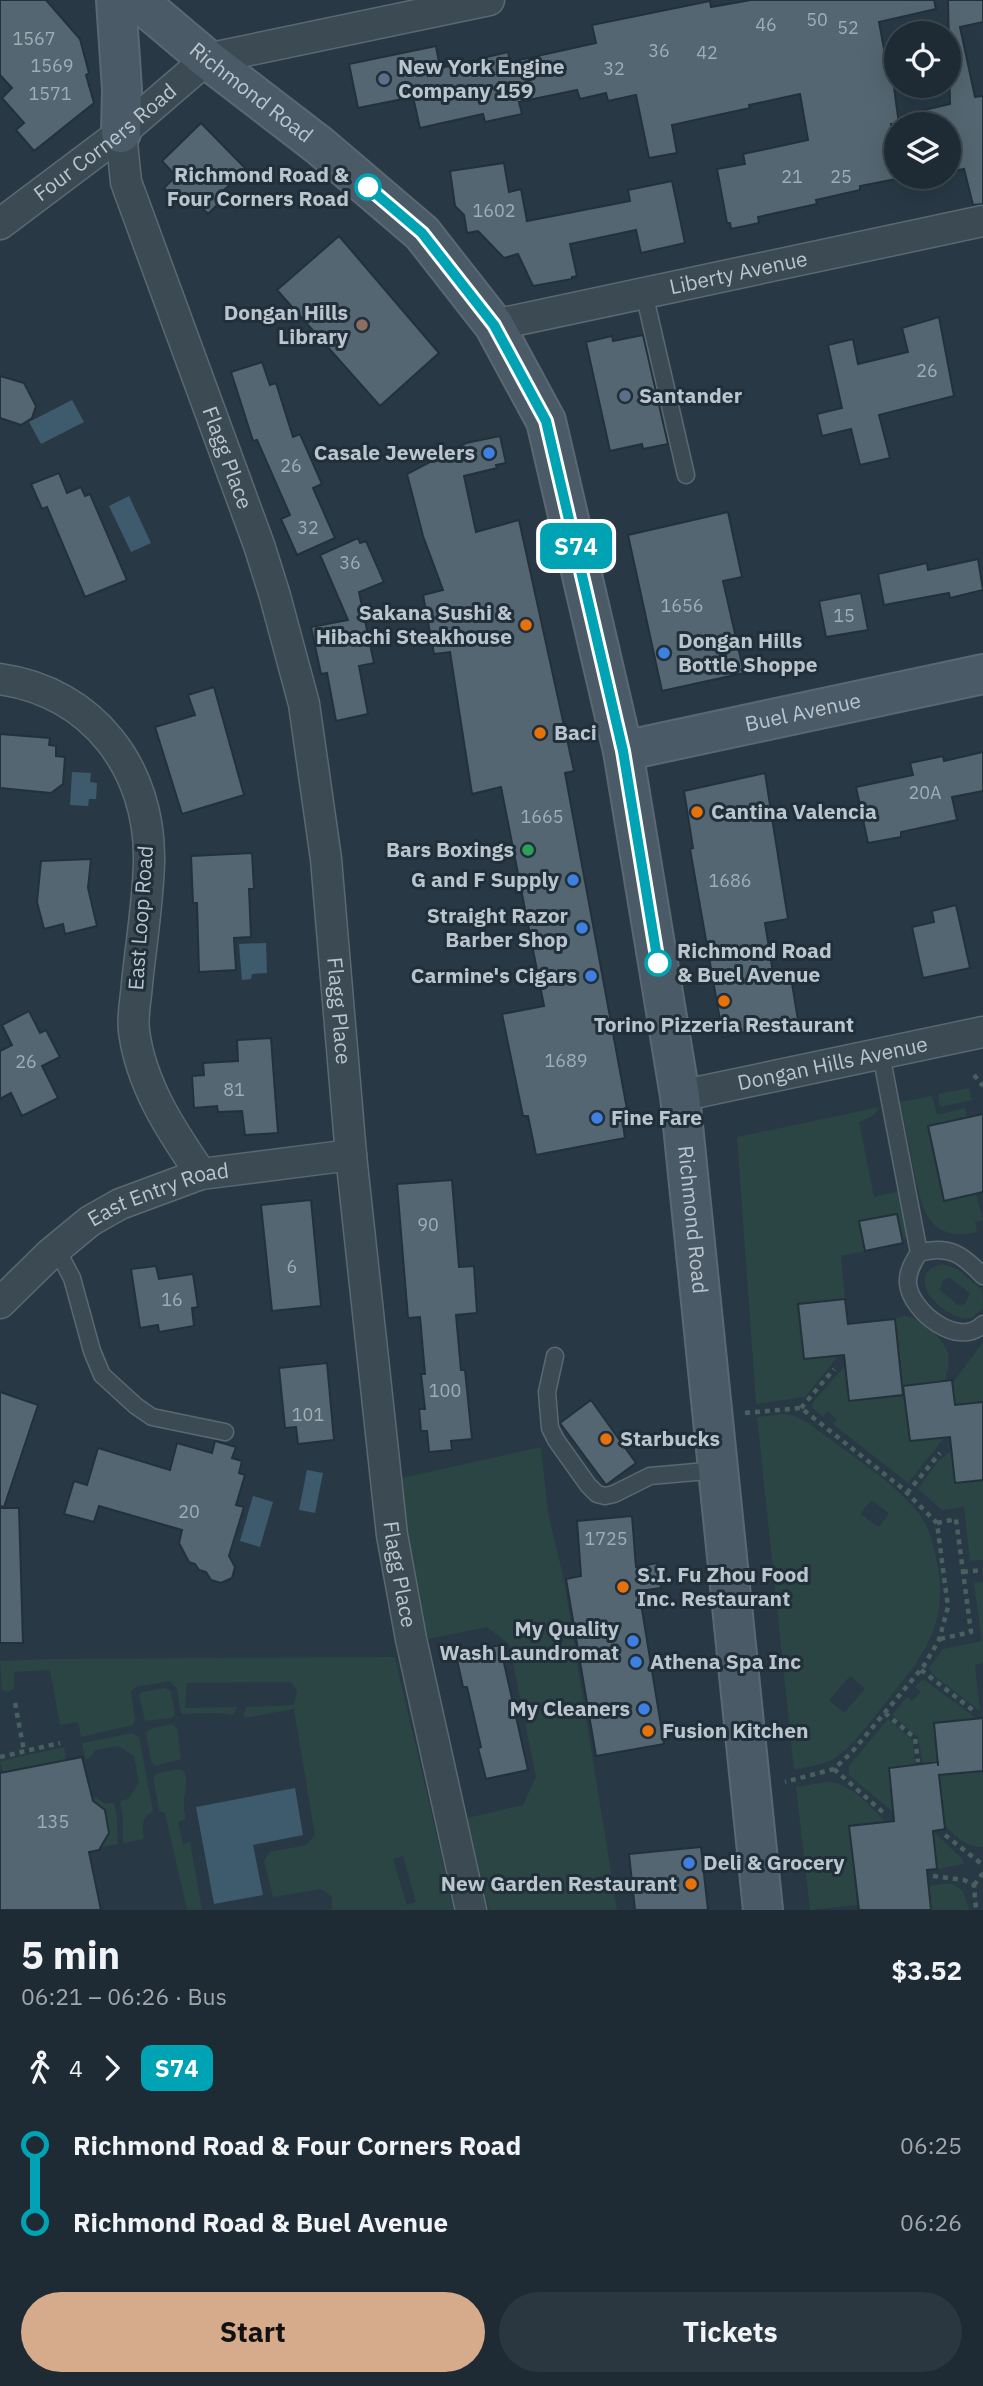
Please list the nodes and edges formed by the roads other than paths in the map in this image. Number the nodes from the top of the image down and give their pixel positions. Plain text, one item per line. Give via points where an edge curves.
1 (116, 0) edge
2 (137, 0) edge
3 (489, 0) edge
4 (206, 59) junction
5 (121, 133) junction
6 (983, 221) edge
7 (0, 224) edge
8 (644, 293) junction
9 (494, 325) junction
10 (686, 475) dead end
11 (983, 674) edge
12 (0, 679) edge
13 (623, 751) junction
14 (983, 1032) edge
15 (881, 1054) junction
16 (680, 1096) junction
17 (351, 1155) junction
18 (201, 1174) junction
19 (56, 1248) junction
20 (919, 1252) junction
21 (983, 1276) edge
22 (0, 1303) edge
23 (983, 1324) edge
24 (555, 1356) dead end
25 (225, 1432) dead end
26 (718, 1470) junction
27 (471, 1910) edge
28 (763, 1910) edge

1 - 5 main road
2 - 4 main road, Richmond Road
3 - 4 street
4 - 5 street, Four Corners Road
4 - 9 main road, Richmond Road via 320,146 422,233
5 - 7 street, Four Corners Road
5 - 17 street, Flagg Place via 125,183 259,545 304,704 326,859
6 - 8 street, Liberty Avenue
8 - 9 street, Liberty Avenue
8 - 10 lane
9 - 13 main road, Richmond Road via 546,421
11 - 13 main road, Buel Avenue
12 - 18 street, East Loop Road via 46,691 92,720 114,745 137,788 149,861 133,1028 141,1068 155,1101
13 - 16 main road, Richmond Road
14 - 15 street, Dongan Hills Avenue
15 - 16 street, Dongan Hills Avenue
15 - 20 lane
16 - 26 main road, Richmond Road
17 - 18 street, East Entry Road
17 - 27 street, Flagg Place via 392,1535
18 - 19 street, East Entry Road via 120,1204
19 - 22 street, East Entry Road
19 - 25 lane via 72,1278 102,1375 152,1417
20 - 21 lane via 948,1250
20 - 23 lane via 909,1269 908,1284 919,1306 954,1331 967,1332
24 - 26 lane via 547,1392 550,1427 597,1494 614,1494 650,1476
26 - 28 main road, Richmond Road

